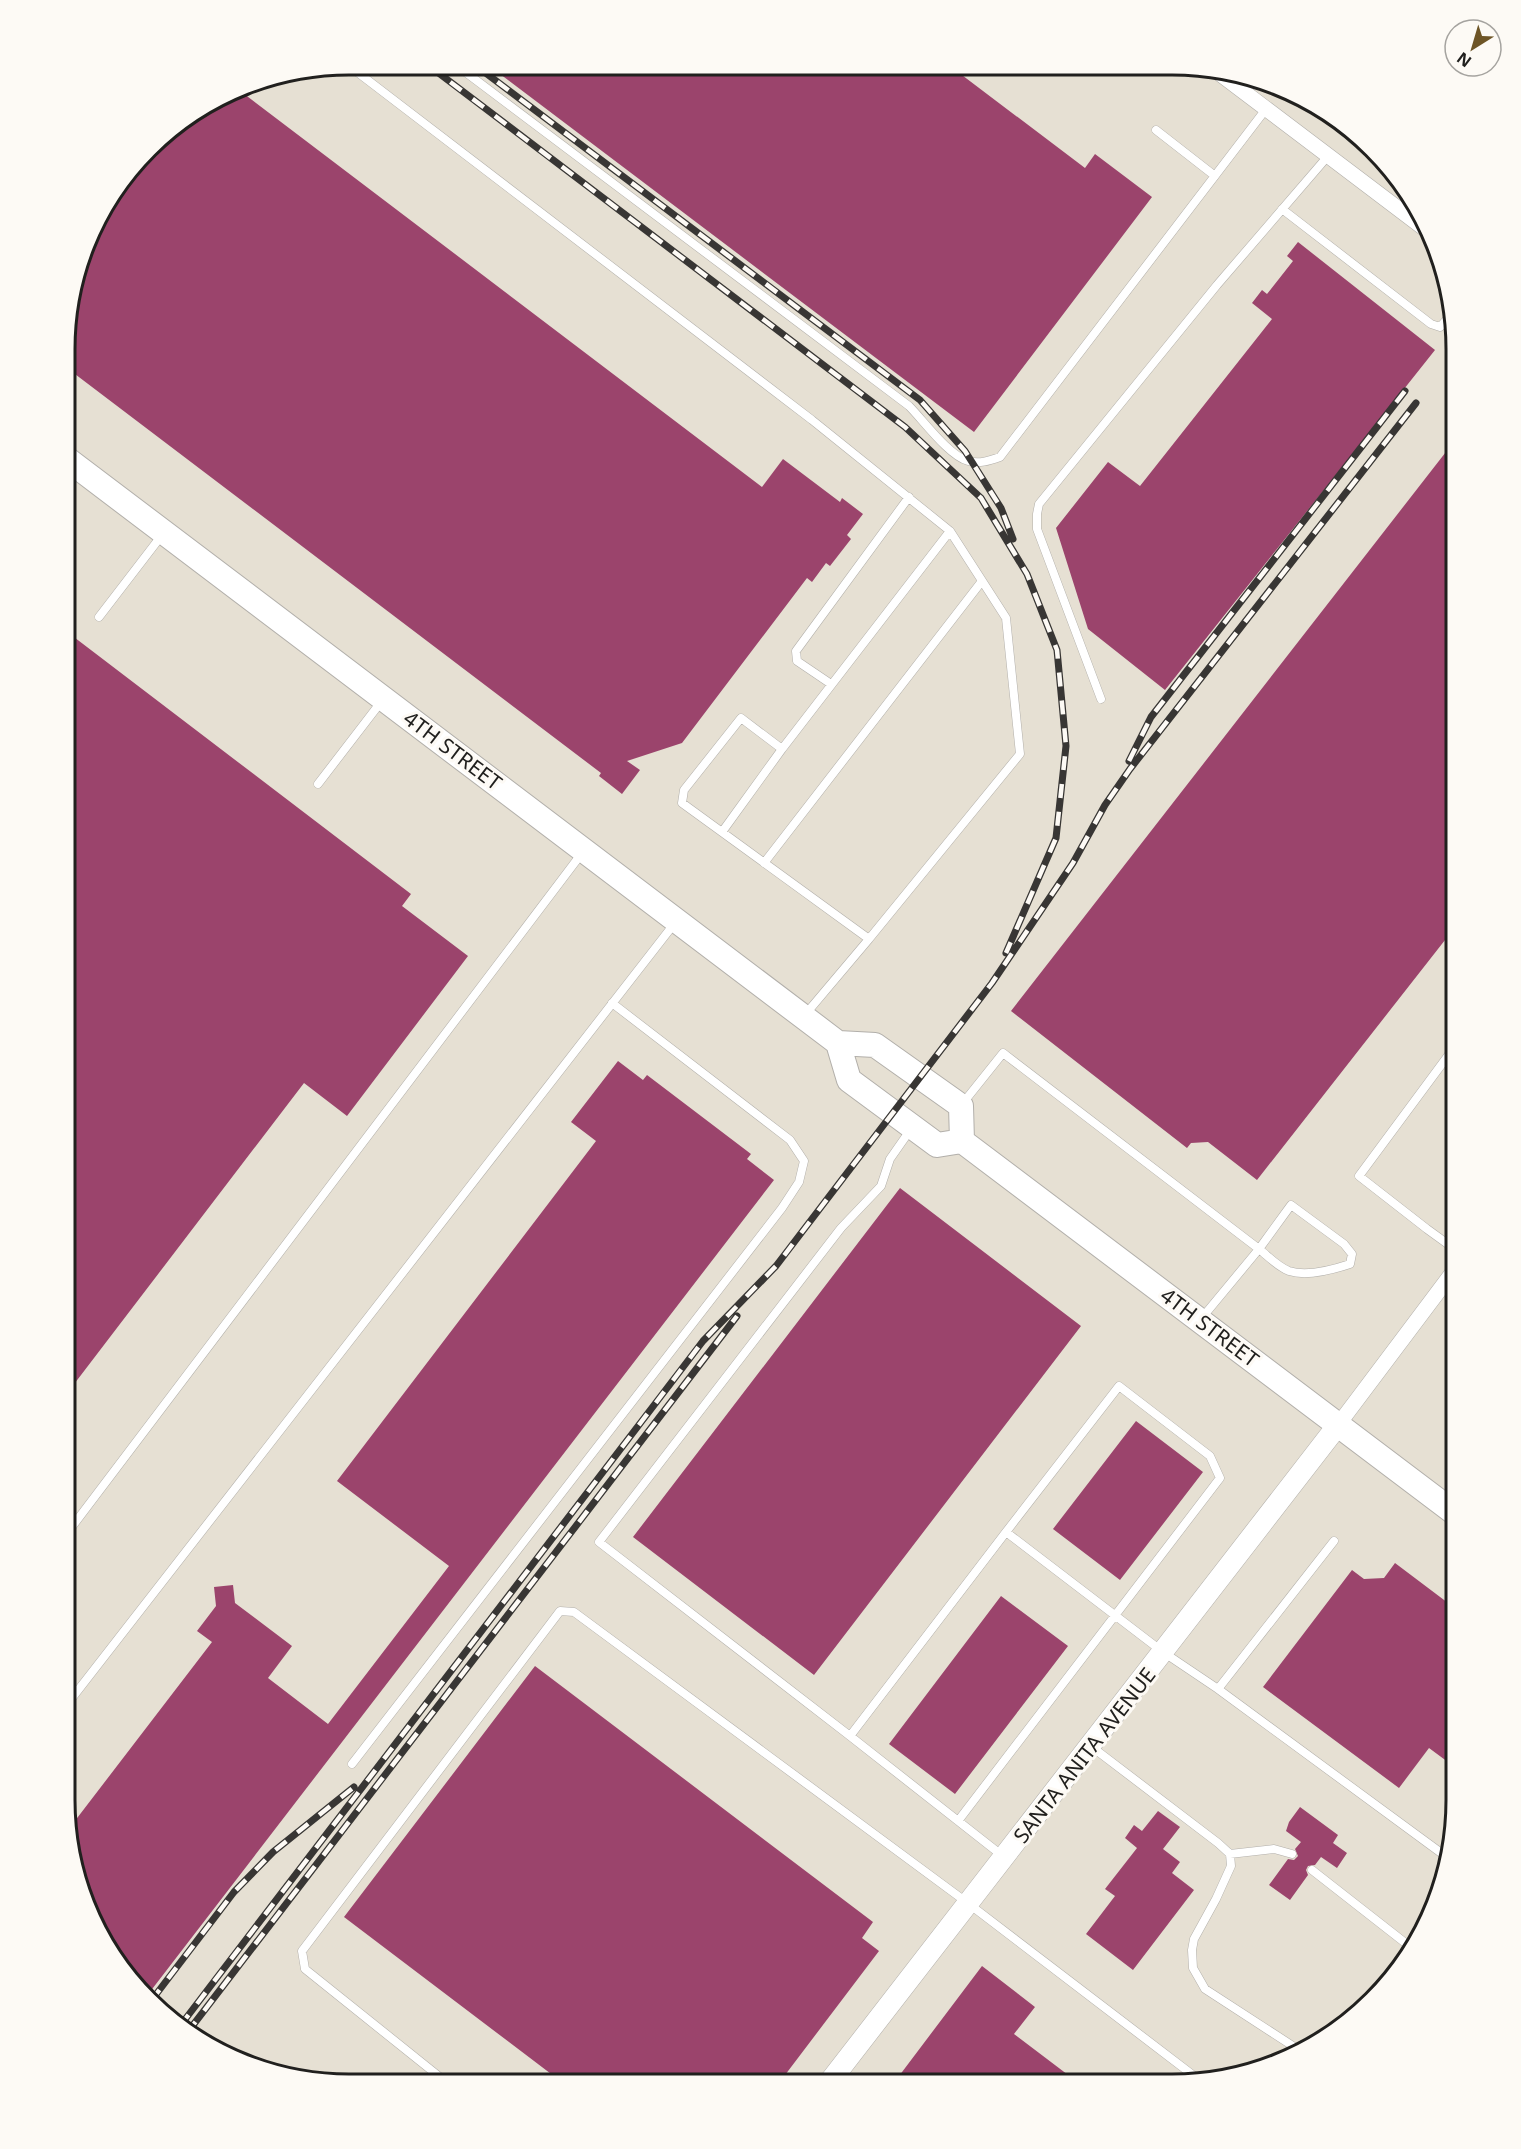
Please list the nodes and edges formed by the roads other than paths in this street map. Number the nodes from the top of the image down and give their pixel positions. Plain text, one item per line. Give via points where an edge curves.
1 (361, 75) edge
2 (469, 75) edge
3 (1228, 81) edge
4 (1266, 109) junction
5 (1156, 130) dead end
6 (1328, 156) junction
7 (1215, 176) junction
8 (1282, 209) junction
9 (1414, 221) edge
10 (1444, 322) edge
11 (75, 465) edge
12 (909, 497) junction
13 (950, 531) junction
14 (165, 532) junction
15 (982, 581) junction
16 (99, 617) dead end
17 (831, 684) junction
18 (384, 698) junction
19 (1101, 699) dead end
20 (782, 749) junction
21 (318, 784) dead end
22 (722, 832) junction
23 (584, 850) junction
24 (764, 863) junction
25 (677, 921) junction
26 (868, 939) junction
27 (612, 1004) junction
28 (803, 1017) junction
29 (838, 1043) junction
30 (1446, 1059) edge
31 (961, 1106) junction
32 (912, 1127) junction
33 (962, 1141) junction
34 (1446, 1243) edge
35 (1259, 1249) junction
36 (1446, 1281) edge
37 (1200, 1320) junction
38 (1338, 1425) junction
39 (1446, 1506) edge
40 (75, 1523) edge
41 (1006, 1533) junction
42 (1334, 1541) dead end
43 (1116, 1615) junction
44 (1164, 1652) junction
45 (1218, 1689) junction
46 (75, 1694) edge
47 (850, 1736) junction
48 (1091, 1746) junction
49 (352, 1764) dead end
50 (958, 1821) junction
51 (1441, 1853) edge
52 (1230, 1854) junction
53 (1292, 1854) dead end
54 (1005, 1858) junction
55 (1312, 1870) dead end
56 (969, 1904) junction
57 (1406, 1942) edge
58 (1293, 2046) edge
59 (1190, 2073) edge
60 (436, 2074) edge
61 (838, 2074) edge

1 - 12 lane
2 - 7 lane via 909,406 966,461 986,463 1000,458
3 - 4 street
4 - 6 street
4 - 7 lane
5 - 7 lane
6 - 8 lane
6 - 9 street
8 - 10 lane via 1431,324 1440,327
8 - 19 lane via 1039,504 1037,529
11 - 14 main road, 4TH STREET
12 - 13 lane
12 - 17 lane via 795,651 797,661
13 - 15 lane
13 - 17 lane
14 - 16 lane
14 - 18 main road, 4TH STREET
15 - 24 lane
15 - 26 lane via 1006,618 1020,754
17 - 20 lane
18 - 21 lane
18 - 23 main road, 4TH STREET
20 - 22 lane
20 - 22 lane via 741,718 684,790 682,803
22 - 24 lane
23 - 25 main road, 4TH STREET
23 - 40 lane
24 - 26 lane
25 - 27 lane
25 - 28 main road, 4TH STREET
26 - 28 lane
27 - 46 lane
27 - 49 lane via 790,1140 804,1161 799,1182
28 - 29 main road, 4TH STREET
29 - 31 main road via 875,1044
29 - 32 main road via 849,1080
30 - 34 lane via 1359,1176
31 - 33 main road
31 - 35 lane via 1003,1053
32 - 33 main road via 937,1145
32 - 47 lane via 890,1159 880,1186 841,1228 599,1542
33 - 37 main road, 4TH STREET
35 - 35 lane via 1279,1266 1302,1273 1350,1264 1352,1254 1291,1205
35 - 37 lane
36 - 38 street
37 - 38 main road, 4TH STREET
38 - 39 main road, 4TH STREET
38 - 44 street, SANTA ANITA AVENUE
41 - 43 lane
41 - 43 lane via 1119,1386 1210,1456 1220,1478
41 - 47 lane
42 - 45 lane
43 - 44 lane
43 - 50 lane
44 - 45 lane
44 - 48 street, SANTA ANITA AVENUE
45 - 51 lane
47 - 50 lane
48 - 52 lane
48 - 54 street, SANTA ANITA AVENUE
50 - 54 lane
52 - 53 lane via 1274,1849
52 - 58 lane via 1231,1866 1194,1939 1193,1968 1205,1989
54 - 56 street, SANTA ANITA AVENUE
55 - 57 lane
56 - 59 lane
56 - 60 lane via 574,1612 560,1611 302,1952 305,1970
56 - 61 street, SANTA ANITA AVENUE

